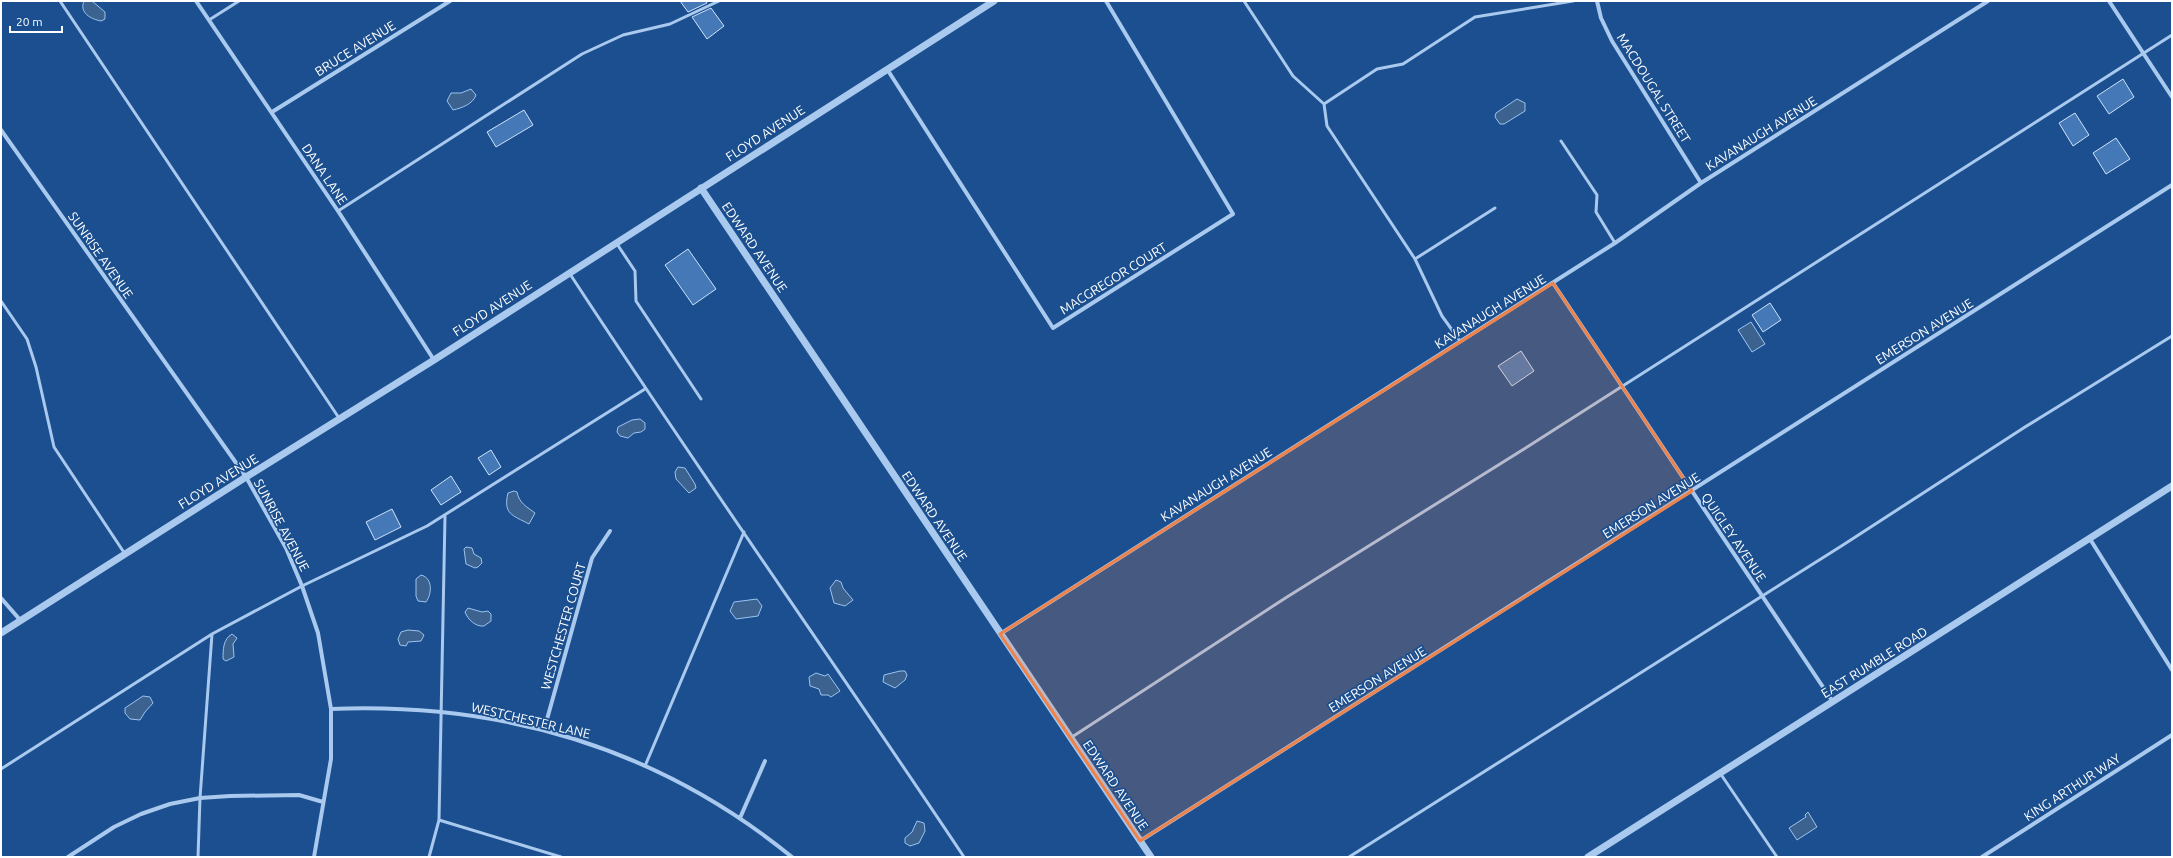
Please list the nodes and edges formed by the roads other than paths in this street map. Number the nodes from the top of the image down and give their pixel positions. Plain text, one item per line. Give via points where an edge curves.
1 (60, 1) edge
2 (196, 1) edge
3 (239, 1) edge
4 (450, 1) edge
5 (719, 1) edge
6 (994, 1) edge
7 (1106, 1) edge
8 (1244, 1) edge
9 (1573, 1) edge
10 (1597, 1) edge
11 (1988, 1) edge
12 (2109, 1) edge
13 (209, 20) junction
14 (2172, 34) edge
15 (2142, 53) junction
16 (887, 69) junction
17 (2172, 97) edge
18 (1324, 104) junction
19 (272, 112) junction
20 (1, 130) edge
21 (1561, 141) dead end
22 (1701, 183) junction
23 (2172, 185) edge
24 (701, 188) junction
25 (1495, 208) dead end
26 (338, 211) junction
27 (616, 243) junction
28 (1615, 243) junction
29 (1415, 259) junction
30 (569, 273) junction
31 (1553, 282) junction
32 (1, 301) edge
33 (2172, 336) edge
34 (1460, 341) junction
35 (434, 360) junction
36 (1621, 386) junction
37 (645, 389) junction
38 (702, 399) dead end
39 (340, 420) junction
40 (246, 477) junction
41 (2172, 486) edge
42 (1692, 491) junction
43 (445, 516) junction
44 (610, 531) dead end
45 (744, 532) junction
46 (2090, 539) junction
47 (125, 554) junction
48 (302, 586) junction
49 (1762, 596) junction
50 (1, 598) edge
51 (20, 621) junction
52 (1, 633) edge
53 (212, 634) junction
54 (1000, 634) junction
55 (2172, 670) edge
56 (1833, 702) junction
57 (331, 708) junction
58 (442, 711) junction
59 (544, 730) junction
60 (2172, 735) edge
61 (1070, 738) junction
62 (765, 761) dead end
63 (645, 766) junction
64 (1, 769) edge
65 (1720, 773) junction
66 (200, 798) junction
67 (323, 802) junction
68 (740, 818) junction
69 (439, 820) junction
70 (1140, 841) junction
71 (68, 857) edge
72 (198, 857) edge
73 (314, 857) edge
74 (429, 857) edge
75 (561, 857) edge
76 (792, 857) edge
77 (964, 857) edge
78 (1151, 857) edge
79 (1348, 857) edge
80 (1588, 857) edge
81 (1777, 857) edge
82 (1982, 857) edge

1 - 39 lane
2 - 13 street, DANA LANE
3 - 13 lane
4 - 19 street, BRUCE AVENUE
5 - 26 lane via 670,24 623,35 582,54
6 - 16 street, FLOYD AVENUE
7 - 16 street, MACGREGOR COURT via 1233,214 1053,328
8 - 18 lane via 1293,76
9 - 18 lane via 1476,17 1403,64 1377,69
10 - 22 street, MACDOUGAL STREET via 1612,41
11 - 22 street, KAVANAUGH AVENUE
12 - 15 street
13 - 19 street, DANA LANE
14 - 15 lane
15 - 17 street
15 - 36 lane
16 - 24 street, FLOYD AVENUE
18 - 29 lane via 1327,126
19 - 26 street, DANA LANE
20 - 40 street, SUNRISE AVENUE
21 - 28 lane via 1597,195 1596,212
22 - 28 street, KAVANAUGH AVENUE
23 - 42 street, EMERSON AVENUE
24 - 27 street, FLOYD AVENUE
24 - 54 street, EDWARD AVENUE
25 - 29 lane
26 - 35 street, DANA LANE
27 - 30 street, FLOYD AVENUE
27 - 38 lane via 635,270 636,301
28 - 31 street, KAVANAUGH AVENUE
29 - 34 lane via 1442,316
30 - 35 street, FLOYD AVENUE
30 - 37 lane
31 - 34 street, KAVANAUGH AVENUE
31 - 36 street, QUIGLEY AVENUE
32 - 47 lane via 27,339 54,447
33 - 49 lane
34 - 54 street, KAVANAUGH AVENUE
35 - 39 street, FLOYD AVENUE
36 - 42 street, QUIGLEY AVENUE
36 - 61 lane via 1280,601
37 - 43 lane
37 - 45 lane
39 - 40 street, FLOYD AVENUE
40 - 47 street, FLOYD AVENUE
40 - 48 street, SUNRISE AVENUE via 286,548
41 - 46 street, EAST RUMBLE ROAD
42 - 49 street, QUIGLEY AVENUE
42 - 70 street, EMERSON AVENUE
43 - 48 lane
43 - 58 lane
44 - 59 street, WESTCHESTER COURT via 592,558
45 - 63 lane
45 - 77 lane
46 - 55 street
46 - 56 street, EAST RUMBLE ROAD
47 - 51 street, FLOYD AVENUE
48 - 53 lane
48 - 57 street, SUNRISE AVENUE via 318,633
49 - 56 street, QUIGLEY AVENUE
49 - 79 lane
50 - 51 street
51 - 52 street, FLOYD AVENUE
53 - 64 lane
53 - 66 lane
54 - 61 street, EDWARD AVENUE
56 - 65 street, EAST RUMBLE ROAD
57 - 58 street, WESTCHESTER LANE via 376,707
57 - 67 street, SUNRISE AVENUE via 331,759
58 - 59 street, WESTCHESTER LANE via 487,717
58 - 69 lane
59 - 63 street, WESTCHESTER LANE via 576,738
60 - 82 street, KING ARTHUR WAY
61 - 70 street, EDWARD AVENUE
62 - 68 street
63 - 68 street, WESTCHESTER LANE via 677,780
65 - 80 street, EAST RUMBLE ROAD
65 - 81 lane
66 - 67 street via 299,795
66 - 71 street via 170,804 141,814 114,827
66 - 72 lane
67 - 73 street, SUNRISE AVENUE
68 - 76 street, WESTCHESTER LANE
69 - 74 lane
69 - 75 lane
70 - 78 street, EDWARD AVENUE

